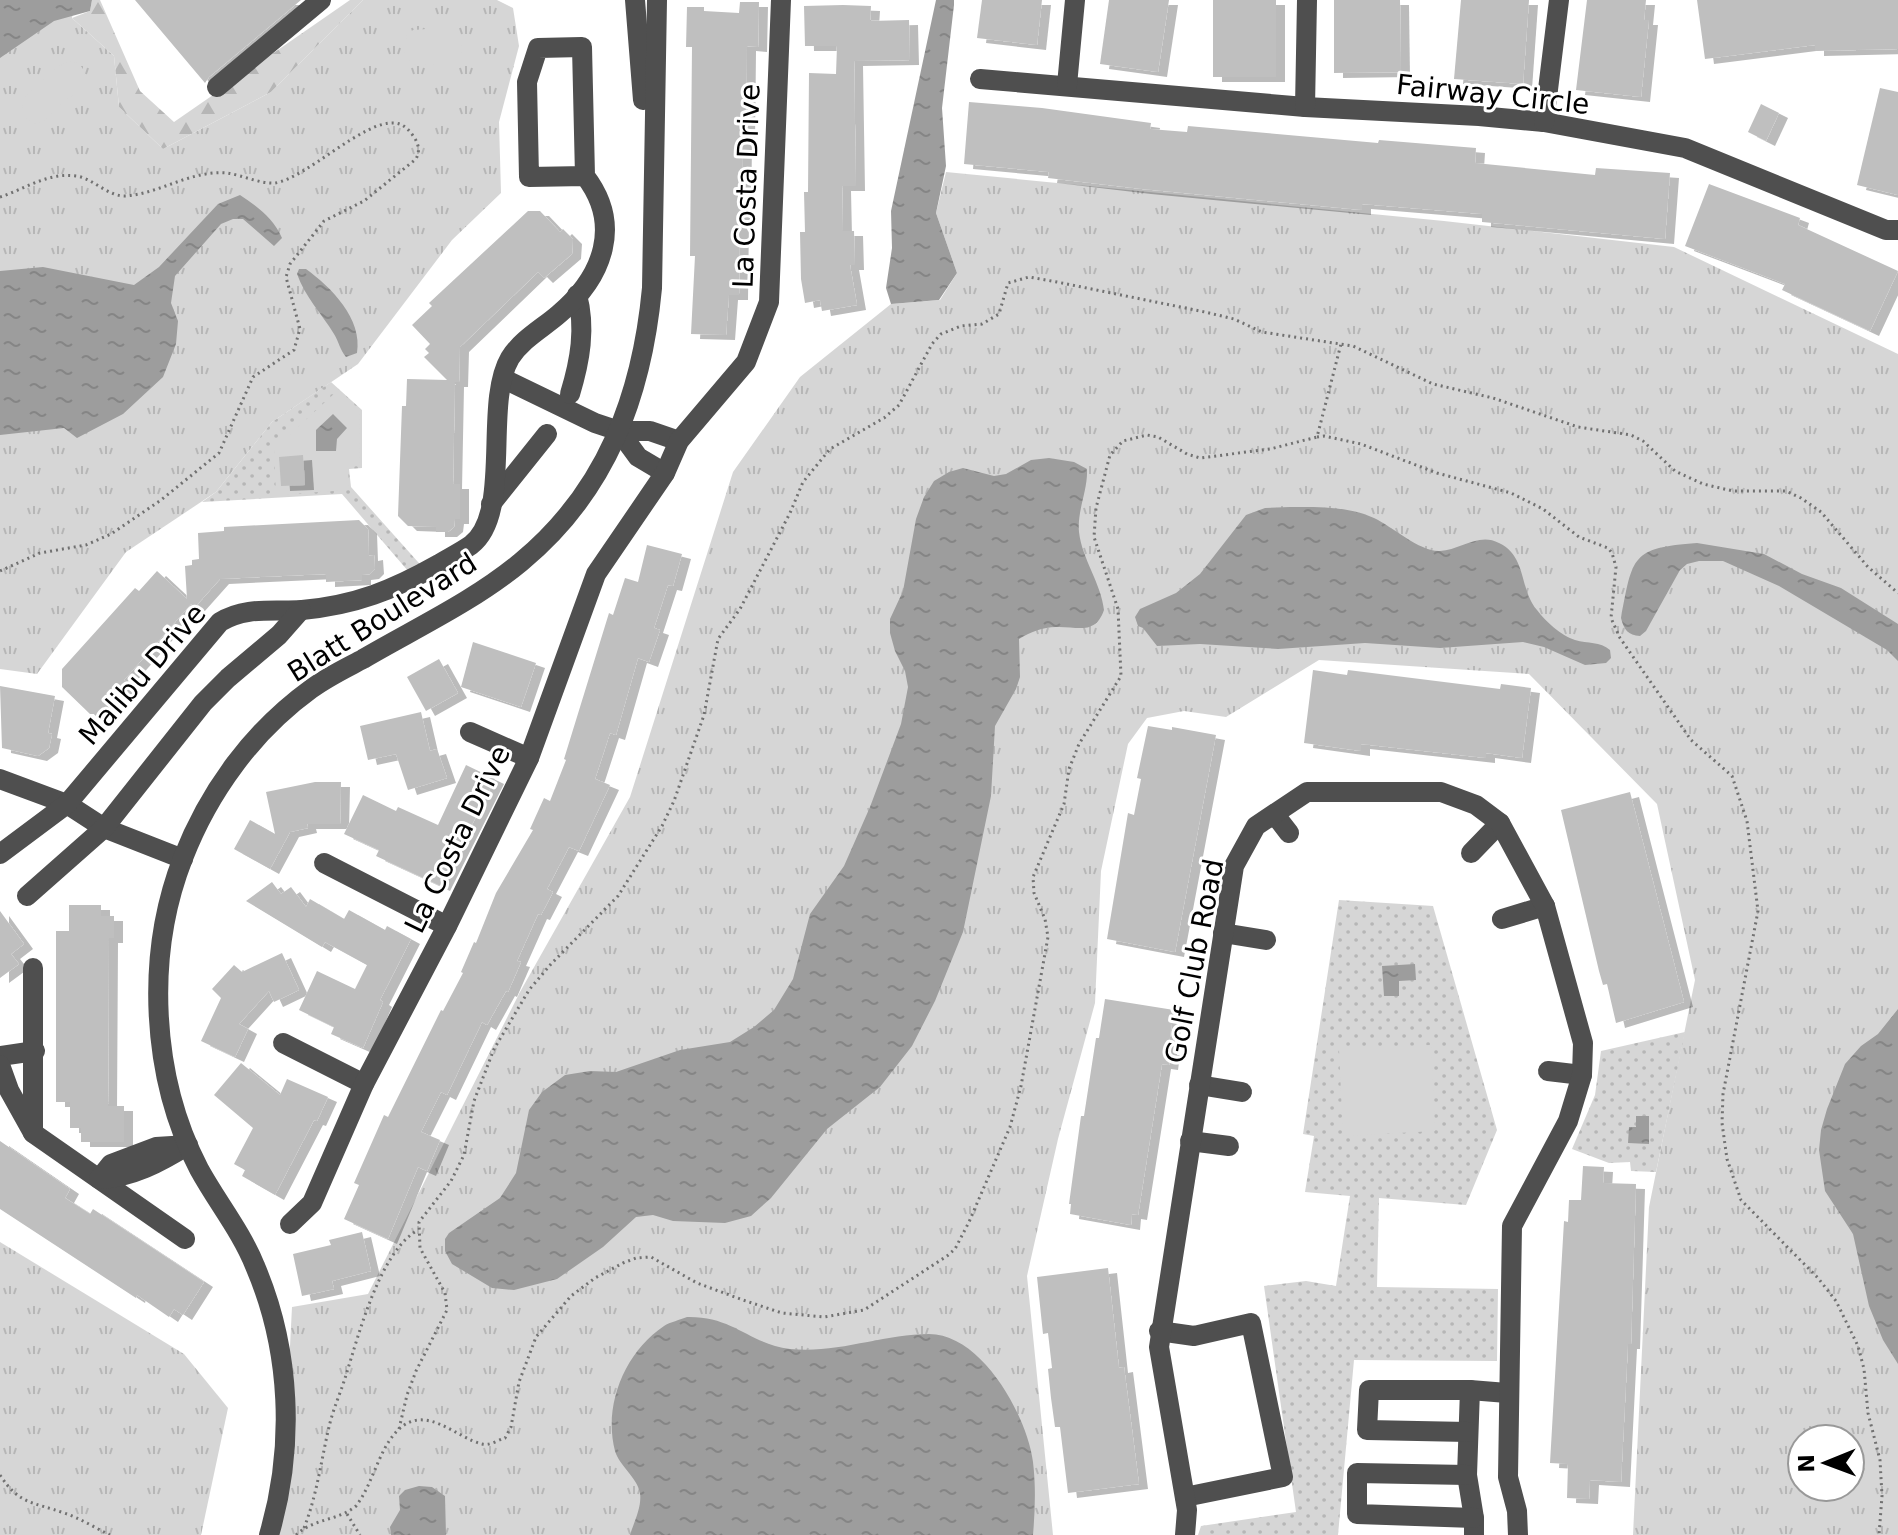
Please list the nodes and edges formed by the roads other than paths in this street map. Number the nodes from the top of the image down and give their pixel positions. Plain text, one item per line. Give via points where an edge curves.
1 (321, 0) edge
2 (635, 0) edge
3 (657, 0) edge
4 (781, 0) edge
5 (1075, 0) edge
6 (1307, 0) edge
7 (1559, 0) edge
8 (980, 79) dead end
9 (1067, 85) junction
10 (217, 87) dead end
11 (1305, 107) junction
12 (1544, 122) junction
13 (585, 176) junction
14 (652, 208) junction
15 (1898, 230) edge
16 (577, 295) junction
17 (504, 379) junction
18 (570, 394) dead end
19 (619, 431) junction
20 (547, 434) dead end
21 (679, 441) junction
22 (665, 473) junction
23 (491, 504) junction
24 (301, 610) junction
25 (470, 732) dead end
26 (529, 758) junction
27 (0, 779) edge
28 (67, 804) junction
29 (1275, 815) junction
30 (1500, 823) junction
31 (104, 828) junction
32 (1289, 833) dead end
33 (1471, 853) dead end
34 (0, 854) edge
35 (183, 859) junction
36 (324, 863) dead end
37 (27, 896) dead end
38 (1545, 906) junction
39 (1502, 919) dead end
40 (447, 926) junction
41 (1223, 933) junction
42 (1266, 940) dead end
43 (33, 968) dead end
44 (283, 1043) dead end
45 (35, 1051) junction
46 (0, 1056) edge
47 (0, 1065) edge
48 (1548, 1071) dead end
49 (1582, 1075) junction
50 (364, 1084) junction
51 (1199, 1085) junction
52 (1242, 1092) dead end
53 (33, 1133) junction
54 (1190, 1141) junction
55 (188, 1145) junction
56 (1229, 1146) dead end
57 (99, 1179) junction
58 (290, 1224) dead end
59 (185, 1239) dead end
60 (1159, 1331) junction
61 (1470, 1390) junction
62 (1507, 1393) junction
63 (1468, 1432) junction
64 (1467, 1475) junction
65 (1185, 1497) junction
66 (1474, 1526) edge
67 (269, 1535) edge
68 (1185, 1535) edge
69 (1518, 1535) edge

1 - 10 street
2 - 14 street, Blatt Boulevard
3 - 14 street, Blatt Boulevard
4 - 21 street, La Costa Drive via 769,302 746,362
5 - 9 street
6 - 11 street
7 - 12 street
8 - 9 street, Fairway Circle
9 - 11 street, Fairway Circle
11 - 12 street, Fairway Circle
12 - 15 street, Fairway Circle via 1685,148 1886,230
13 - 13 street via 582,47 538,48 527,82 529,177
13 - 16 street via 605,213 606,232 598,263
14 - 19 street, Blatt Boulevard via 648,328
16 - 17 street via 517,350
16 - 18 street via 583,331
17 - 19 street
17 - 23 street, Malibu Drive
19 - 21 street via 650,431
19 - 22 street via 638,457
19 - 35 street, Blatt Boulevard via 605,464 574,508 523,561 314,687 272,721 206,808
20 - 23 street
21 - 22 street, La Costa Drive
22 - 26 street, La Costa Drive via 596,574
23 - 24 street, Malibu Drive via 482,532 471,545 414,578 360,602
24 - 28 street, Malibu Drive via 248,610 220,622
24 - 31 street via 203,703
25 - 26 street
26 - 40 street, La Costa Drive
27 - 28 street
28 - 31 street
28 - 34 street, Malibu Drive
29 - 30 street, Golf Club Road via 1307,792 1441,792 1476,805
29 - 32 street
29 - 41 street, Golf Club Road via 1256,826 1234,866
30 - 33 street
30 - 38 street, Golf Club Road
31 - 35 street
31 - 37 street
35 - 55 street, Blatt Boulevard via 161,948 159,1007 170,1092
36 - 40 street
38 - 39 street
38 - 49 street, Golf Club Road via 1583,1043
40 - 50 street, La Costa Drive
41 - 42 street
41 - 51 street, Golf Club Road
43 - 45 street
44 - 50 street
45 - 46 street
45 - 53 street
47 - 53 street
48 - 49 street
49 - 62 street, Golf Club Road via 1568,1121 1512,1226
50 - 58 street, La Costa Drive via 312,1203
51 - 52 street
51 - 54 street, Golf Club Road
53 - 57 street
54 - 56 street
54 - 60 street, Golf Club Road via 1182,1253
55 - 57 street via 156,1147 111,1164
55 - 67 street, Blatt Boulevard via 255,1266 277,1340 287,1405 286,1439
57 - 59 street
60 - 65 street, Golf Club Road
60 - 65 street via 1194,1336 1251,1323 1283,1477
61 - 62 street
61 - 63 street
61 - 63 street via 1369,1390 1367,1430
62 - 69 street, Golf Club Road via 1508,1477
63 - 64 street
64 - 66 street
64 - 66 street via 1357,1473 1357,1514
65 - 68 street, Golf Club Road

